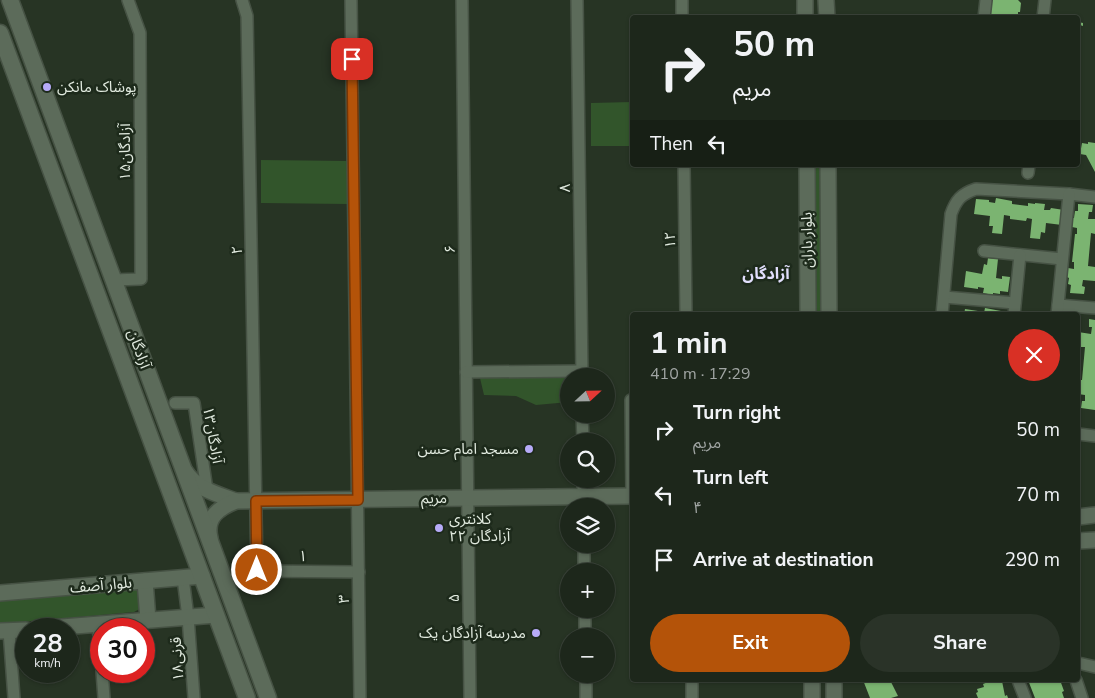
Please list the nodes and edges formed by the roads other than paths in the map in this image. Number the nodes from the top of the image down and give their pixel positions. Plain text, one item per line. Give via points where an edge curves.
1 (10, 0) edge
2 (128, 0) edge
3 (242, 0) edge
4 (352, 0) edge
5 (462, 0) edge
6 (577, 0) edge
7 (682, 0) edge
8 (805, 0) edge
9 (826, 0) edge
10 (986, 0) edge
11 (1045, 0) edge
12 (682, 15) edge
13 (805, 15) edge
14 (827, 15) edge
15 (984, 15) edge
16 (1043, 15) edge
17 (0, 33) edge
18 (684, 167) edge
19 (807, 167) edge
20 (828, 167) edge
21 (79, 186) junction
22 (59, 193) junction
23 (1069, 194) junction
24 (1095, 197) edge
25 (984, 251) dead end
26 (1020, 255) junction
27 (1062, 259) junction
28 (114, 280) junction
29 (944, 296) junction
30 (1015, 303) junction
31 (1095, 308) edge
32 (1057, 310) edge
33 (686, 312) edge
34 (808, 312) edge
35 (829, 312) edge
36 (942, 312) edge
37 (1014, 312) edge
38 (582, 368) edge
39 (466, 372) junction
40 (560, 373) edge
41 (175, 403) dead end
42 (1080, 434) edge
43 (1095, 436) edge
44 (183, 468) junction
45 (207, 490) junction
46 (630, 496) edge
47 (468, 498) junction
48 (612, 498) edge
49 (358, 500) junction
50 (560, 500) edge
51 (236, 501) junction
52 (256, 501) junction
53 (1095, 515) edge
54 (1080, 517) edge
55 (1095, 540) edge
56 (210, 541) junction
57 (1080, 541) edge
58 (359, 572) junction
59 (202, 576) junction
60 (184, 578) junction
61 (145, 581) junction
62 (0, 593) edge
63 (216, 615) junction
64 (188, 617) junction
65 (148, 618) edge
66 (155, 619) edge
67 (4, 631) edge
68 (1080, 663) edge
69 (1095, 667) edge
70 (692, 682) edge
71 (812, 682) edge
72 (834, 682) edge
73 (1019, 682) edge
74 (1077, 682) edge
75 (103, 683) edge
76 (586, 683) edge
77 (14, 698) edge
78 (104, 698) edge
79 (194, 698) edge
80 (247, 698) edge
81 (268, 698) edge
82 (360, 698) edge
83 (470, 698) edge
84 (586, 698) edge
85 (692, 698) edge
86 (812, 698) edge
87 (834, 698) edge
88 (1025, 698) edge
89 (1082, 698) edge

1 - 21 main road, آزادگان
2 - 28 street, آزادگان۱۵ via 140,33 141,279
3 - 52 street, ۲ via 248,16
4 - 49 street, ۳
5 - 39 street, ۶
6 - 38 street, ۸
7 - 12 street
8 - 13 street
9 - 14 street
10 - 15 street
11 - 16 street
17 - 22 main road, آزادگان
18 - 33 street, ۱۲
19 - 34 street, بلوار باران
20 - 35 street, بلوار باران
21 - 22 main road
21 - 28 main road, آزادگان
22 - 59 main road, آزادگان
23 - 24 street
23 - 27 street
23 - 29 street via 976,189 964,193 955,202 951,214
25 - 26 street
26 - 27 street
26 - 30 street
27 - 32 street
28 - 44 main road, آزادگان
29 - 30 street
29 - 36 street
30 - 37 street
31 - 32 street
39 - 40 street
39 - 47 street, ۶
41 - 45 street, آزادگان۱۳ via 194,403
42 - 43 street
44 - 45 street via 190,478
44 - 56 main road, آزادگان
45 - 51 street
46 - 48 street, مریم
47 - 49 street, مریم
47 - 50 street, مریم
47 - 83 street, ۵
49 - 52 street, مریم
49 - 58 street, ۳
51 - 52 street, مریم
51 - 56 street via 221,507 212,518 207,528
52 - 58 street, ۱ via 257,570
53 - 54 street
55 - 57 street
56 - 81 main road, آزادگان
58 - 82 street, ۳
59 - 60 street, بلوار آصف
59 - 63 main road, آزادگان
60 - 61 street, بلوار آصف
60 - 64 street, قرنی۱۸
61 - 62 street, بلوار آصف
61 - 65 street
63 - 64 street
63 - 80 main road, آزادگان
64 - 66 street
64 - 79 street, قرنی۱۸
67 - 77 street
68 - 69 street
70 - 85 street
71 - 86 street
72 - 87 street
73 - 88 street
74 - 89 street
75 - 78 street
76 - 84 street

